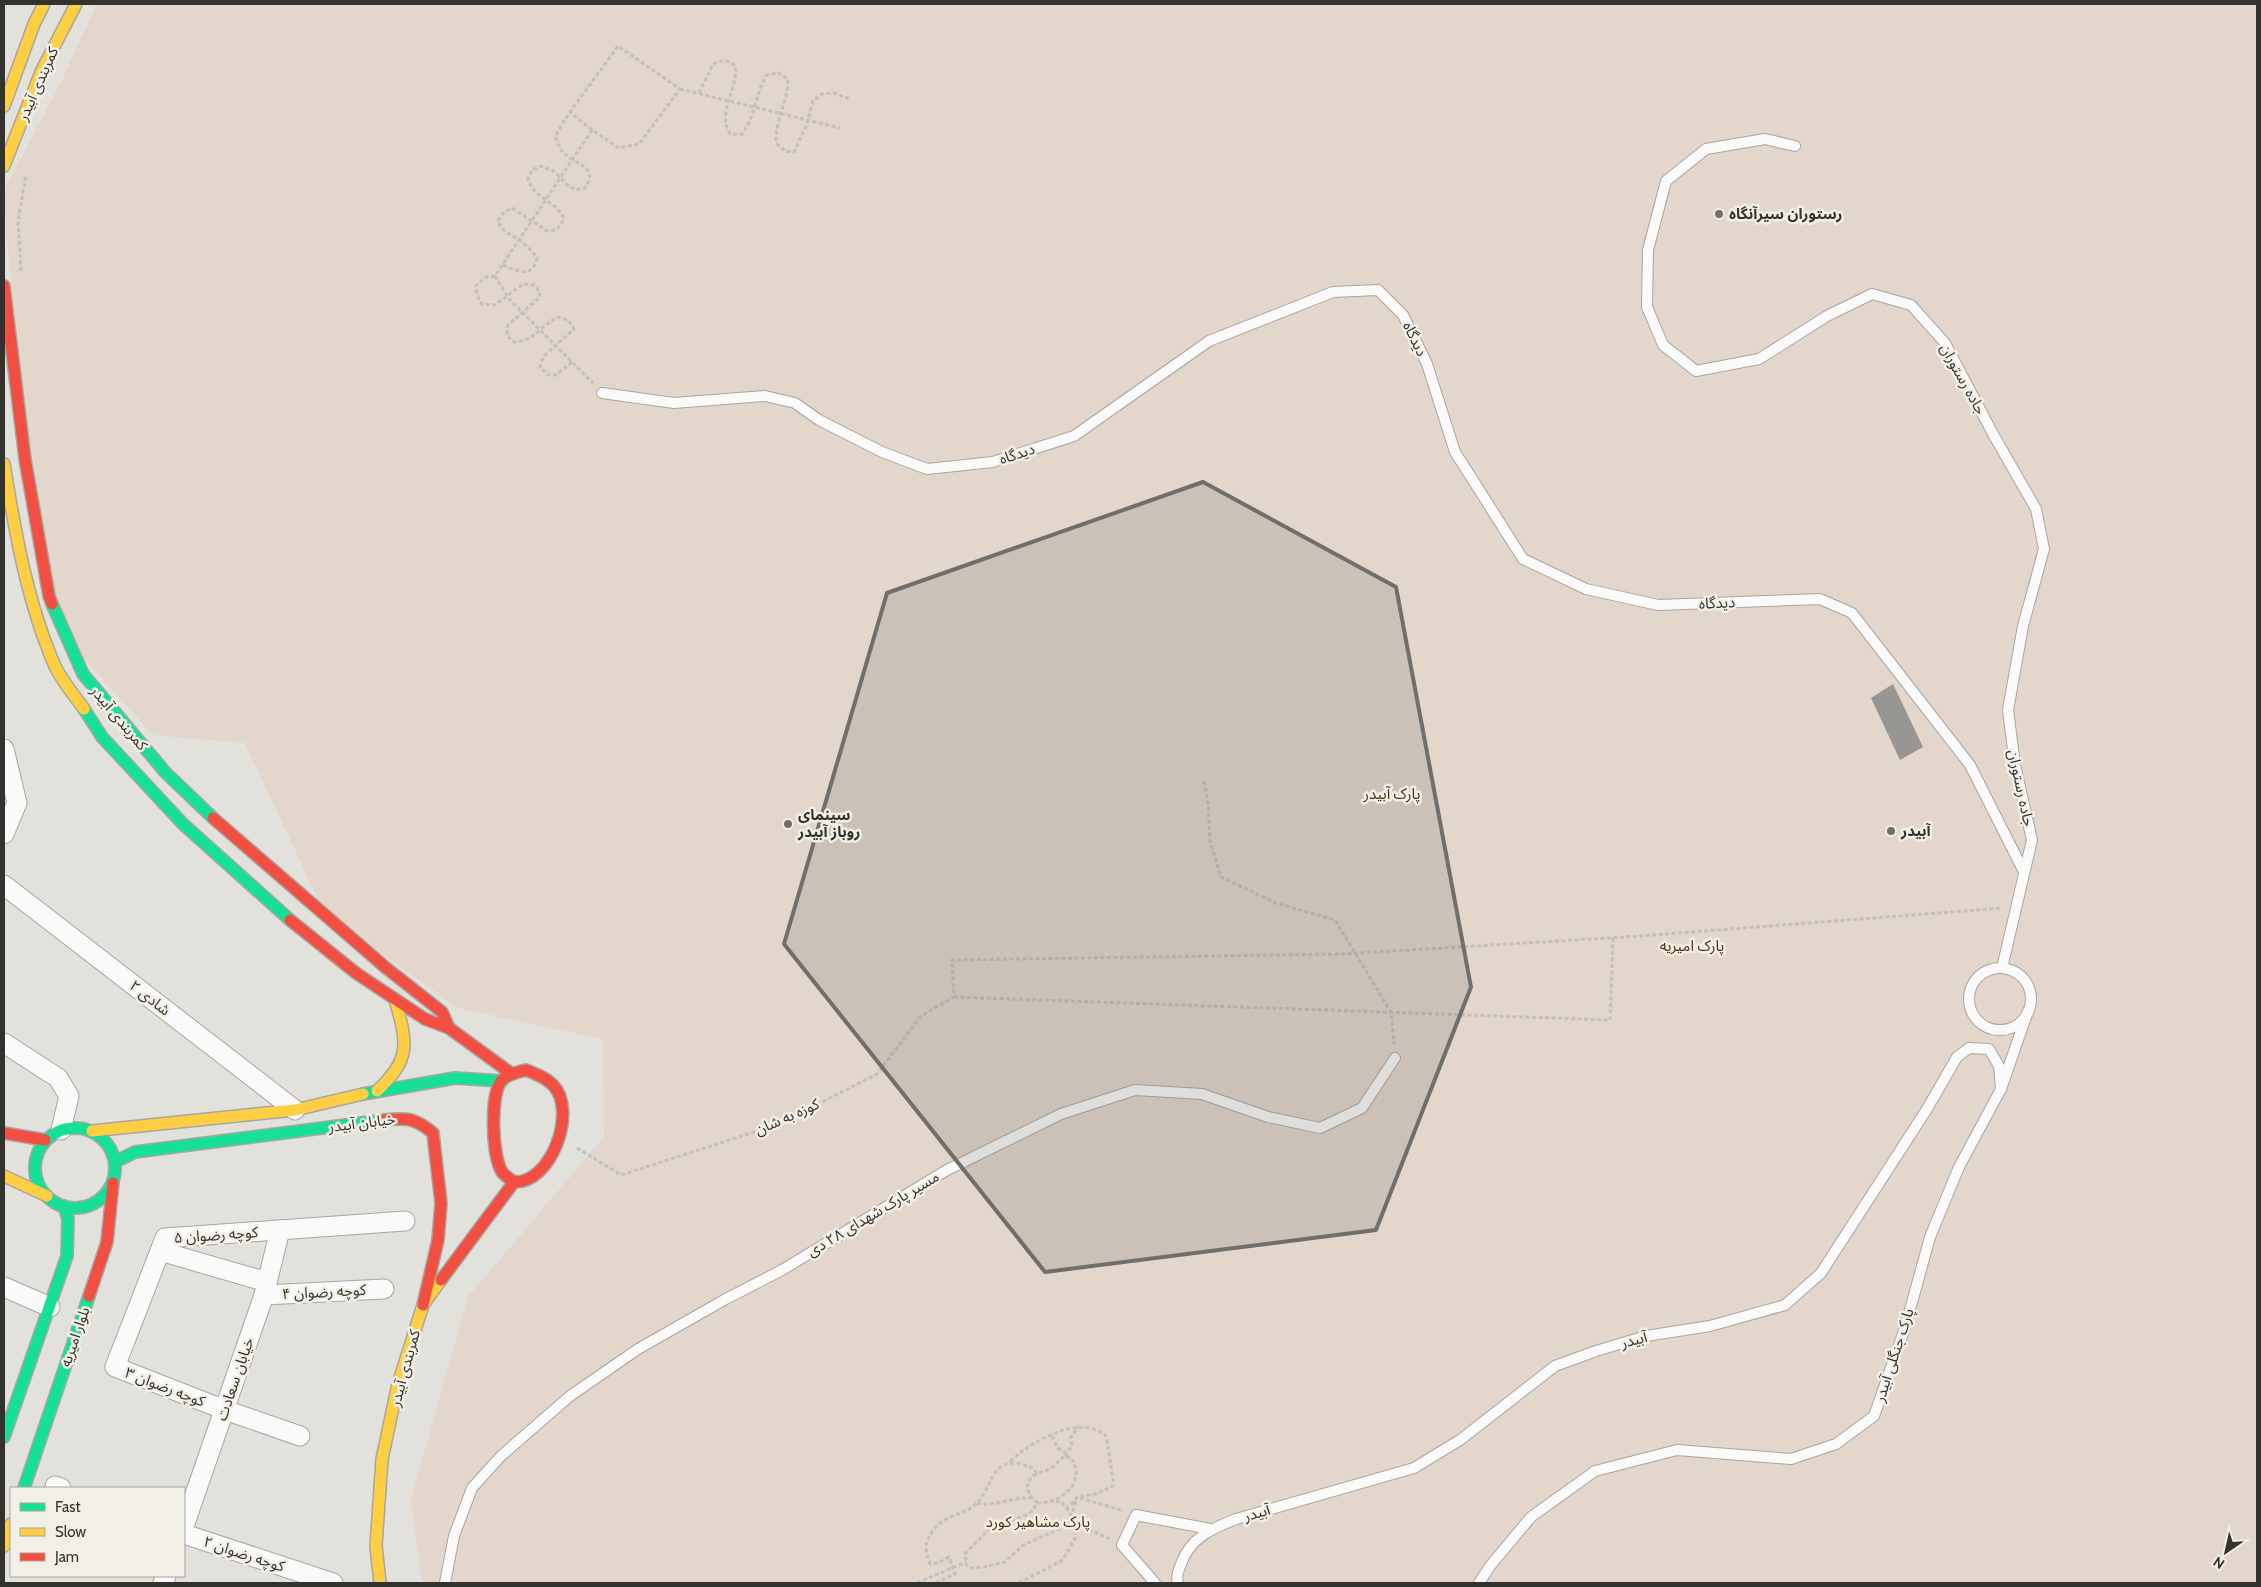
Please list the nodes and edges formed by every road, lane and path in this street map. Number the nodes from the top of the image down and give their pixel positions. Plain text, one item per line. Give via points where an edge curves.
1 (44, 4) edge
2 (76, 4) edge
3 (680, 89) junction
4 (699, 93) junction
5 (849, 99) dead end
6 (729, 101) junction
7 (4, 106) edge
8 (754, 107) junction
9 (570, 112) junction
10 (780, 114) junction
11 (808, 120) junction
12 (840, 128) dead end
13 (592, 130) junction
14 (1795, 146) dead end
15 (574, 159) junction
16 (4, 166) edge
17 (28, 167) dead end
18 (560, 179) junction
19 (546, 200) junction
20 (532, 221) junction
21 (519, 240) junction
22 (503, 265) junction
23 (495, 276) junction
24 (21, 278) dead end
25 (4, 286) edge
26 (507, 297) junction
27 (523, 313) junction
28 (540, 330) junction
29 (556, 346) junction
30 (572, 362) junction
31 (602, 393) joint
32 (4, 464) edge
33 (4, 749) edge
34 (1204, 781) dead end
35 (4, 834) edge
36 (2024, 872) junction
37 (4, 886) edge
38 (2015, 907) junction
39 (1614, 938) junction
40 (1356, 953) junction
41 (2002, 968) junction
42 (954, 997) junction
43 (395, 999) junction
44 (2028, 1011) junction
45 (1391, 1012) junction
46 (450, 1028) junction
47 (4, 1043) edge
48 (1395, 1058) joint
49 (507, 1077) junction
50 (2001, 1089) junction
51 (377, 1091) junction
52 (296, 1110) junction
53 (61, 1130) junction
54 (92, 1131) junction
55 (4, 1133) edge
56 (560, 1138) junction
57 (45, 1140) junction
58 (115, 1162) junction
59 (4, 1176) edge
60 (514, 1182) junction
61 (113, 1183) junction
62 (47, 1196) junction
63 (64, 1206) junction
64 (405, 1221) dead end
65 (280, 1230) junction
66 (160, 1252) junction
67 (4, 1287) edge
68 (266, 1288) junction
69 (384, 1289) dead end
70 (423, 1305) junction
71 (50, 1307) junction
72 (115, 1367) joint
73 (225, 1410) junction
74 (1079, 1426) junction
75 (4, 1436) edge
76 (300, 1436) dead end
77 (1052, 1436) junction
78 (1066, 1455) junction
79 (1006, 1463) junction
80 (1037, 1473) junction
81 (24, 1487) edge
82 (1077, 1497) junction
83 (1032, 1498) junction
84 (1055, 1501) junction
85 (977, 1503) junction
86 (1038, 1503) junction
87 (1066, 1508) junction
88 (1136, 1515) junction
89 (1070, 1521) junction
90 (185, 1523) edge
91 (10, 1527) edge
92 (1210, 1529) junction
93 (185, 1534) edge
94 (1122, 1545) junction
95 (4, 1546) edge
96 (966, 1562) junction
97 (953, 1567) junction
98 (333, 1583) edge
99 (380, 1583) edge
100 (445, 1583) edge
101 (916, 1583) edge
102 (936, 1583) edge
103 (1019, 1583) edge
104 (1155, 1583) edge
105 (1178, 1583) edge
106 (1479, 1583) edge

1 - 7 main road, کمربندی آبیدر
2 - 16 main road, کمربندی آبیدر via 41,72
3 - 4 path
3 - 9 path via 618,46
3 - 13 path via 639,144 619,148
4 - 6 path
4 - 6 path via 713,64 725,60 735,65 736,75
5 - 11 path via 834,93 822,94 813,101
6 - 8 path
6 - 8 path via 724,125 730,134 742,134
8 - 10 path
8 - 10 path via 767,75 779,73 788,79 788,92
9 - 13 path
9 - 15 path via 556,136 562,152
10 - 11 path
10 - 11 path via 776,143 785,151 794,152
11 - 12 path
13 - 15 path
14 - 36 lane, جاده رستوران via 1765,138 1706,149 1666,181 1648,250 1647,307 1663,345 1696,371 1759,359 1827,316 1872,294 1911,305 1945,343 2036,509 2044,549 2023,626 2008,710 2015,765 2032,840
15 - 18 path
15 - 18 path via 590,175 589,183 584,189 575,190
17 - 24 path via 18,221
18 - 19 path
18 - 19 path via 541,166 532,170 528,179 531,189
19 - 20 path
19 - 20 path via 561,212 564,219 561,227 547,231
20 - 21 path
20 - 21 path via 512,208 501,215 498,221 505,233
21 - 22 path
21 - 22 path via 537,258 536,266 524,272
22 - 23 path
23 - 26 path
23 - 26 path via 486,277 476,286 482,304 495,305
25 - 46 main road, کمربندی آبیدر via 25,458 50,596 83,674 165,772 240,843 442,1012
26 - 27 path
26 - 27 path via 523,284 534,285 540,292 539,298
27 - 28 path
27 - 28 path via 508,325 507,335 514,342 526,341
28 - 29 path
28 - 29 path via 558,317 568,320 574,329
29 - 30 path
29 - 30 path via 543,357 540,367 548,375 556,375
30 - 31 path
31 - 36 lane, دیدگاه via 674,403 765,396 795,403 818,420 882,452 927,469 994,462 1074,436 1208,341 1333,292 1378,290 1403,315 1427,364 1455,452 1523,559 1586,589 1658,605 1820,599 1852,613 1970,765
32 - 43 main road, کمربندی آبیدر via 29,590 55,666 102,737 183,824 276,908 356,973
33 - 35 street via 17,803
34 - 40 path via 1210,841 1221,877 1276,903 1335,920
36 - 38 lane, جاده رستوران
37 - 52 street, شادی ۲
38 - 39 path
38 - 41 lane, جاده رستوران
39 - 40 path
39 - 45 path via 1610,1020
40 - 42 path via 952,960
40 - 45 path
41 - 44 lane via 2020,976 2026,983 2031,1002
41 - 44 lane via 1983,973 1970,990 1969,1000 1977,1020 1996,1030 2006,1029 2016,1026
42 - 45 path
42 - 56 path, کوزه به شان via 921,1016 877,1074 779,1124 621,1175
43 - 46 main road, کمربندی آبیدر via 425,1020
43 - 51 main road via 405,1035 404,1050 396,1072
44 - 50 lane, پارک جنگلی آبیدر
45 - 48 path
46 - 49 main road, کمربندی آبیدر
47 - 53 street via 58,1078 68,1096
48 - 100 lane, مسیر پارک شهدای ۲۸ دی via 1362,1108 1320,1128 1268,1117 1202,1094 1135,1090 1061,1114 947,1170 782,1270 638,1349 570,1396 502,1456 472,1488 454,1536
49 - 51 main road, خیابان آبیدر via 455,1078
49 - 56 main road via 526,1070 537,1073 558,1089 564,1103
49 - 60 main road via 495,1098 496,1148 501,1171
50 - 92 lane, آبیدر via 1999,1066 1989,1049 1969,1048 1957,1056 1927,1109 1821,1274 1785,1306 1710,1326 1646,1336 1555,1366 1460,1440 1414,1468
50 - 106 lane, پارک جنگلی آبیدر via 1959,1167 1930,1237 1905,1328 1874,1416 1836,1444 1791,1459 1677,1450 1595,1471 1531,1517
51 - 52 main road, خیابان آبیدر
52 - 54 main road, خیابان آبیدر
53 - 54 main road via 82,1128
53 - 57 main road
54 - 58 main road via 103,1138
55 - 57 main road
56 - 60 main road via 537,1174 527,1182
57 - 62 main road via 35,1162 37,1180
58 - 61 main road
58 - 70 main road, خیابان آبیدر via 135,1152 401,1118 418,1121 433,1133 441,1203 438,1240
59 - 62 main road
60 - 70 main road, کمربندی آبیدر
61 - 63 main road via 102,1197 87,1206
61 - 81 main road, بلوار امیریه via 107,1242
62 - 63 main road
63 - 71 main road via 68,1219 67,1256
64 - 65 street, کوچه رضوان ۵
65 - 66 street, کوچه رضوان ۵ via 165,1238
65 - 68 street, خیابان سعادت
66 - 68 street, کوچه رضوان ۴
66 - 72 street, کوچه رضوان ۵
67 - 71 street
68 - 69 street, کوچه رضوان ۴
68 - 73 street, خیابان سعادت
70 - 99 main road, کمربندی آبیدر via 398,1384 382,1459 376,1546
71 - 75 main road
72 - 73 street, کوچه رضوان ۳
73 - 76 street, کوچه رضوان ۳
73 - 90 street, خیابان سعادت
74 - 77 path
74 - 78 path via 1071,1437 1072,1446
74 - 82 path via 1106,1436 1113,1482 1112,1486 1096,1494
77 - 78 path
77 - 79 path via 1024,1449
78 - 80 path via 1050,1469
78 - 84 path via 1075,1464 1075,1478 1070,1489
79 - 80 path via 1028,1466
79 - 85 path via 992,1476
80 - 83 path via 1028,1484
82 - 87 path
82 - 88 path
82 - 89 path
83 - 85 path
83 - 86 path
84 - 86 path
84 - 87 path via 1062,1502
85 - 97 path via 942,1519 927,1540 925,1550 930,1564 949,1557
86 - 96 path via 1029,1514 990,1529 965,1554
87 - 89 path via 1071,1515
88 - 92 lane
88 - 94 lane
89 - 94 path
89 - 96 path via 1062,1528 1024,1545 1004,1562 970,1568
89 - 103 path via 1075,1528 1075,1538 1062,1562
91 - 95 main road
92 - 105 lane, آبیدر via 1192,1542 1176,1576
93 - 98 street, کوچه رضوان ۲
94 - 104 lane
96 - 97 path
97 - 101 path
97 - 102 path via 955,1574

